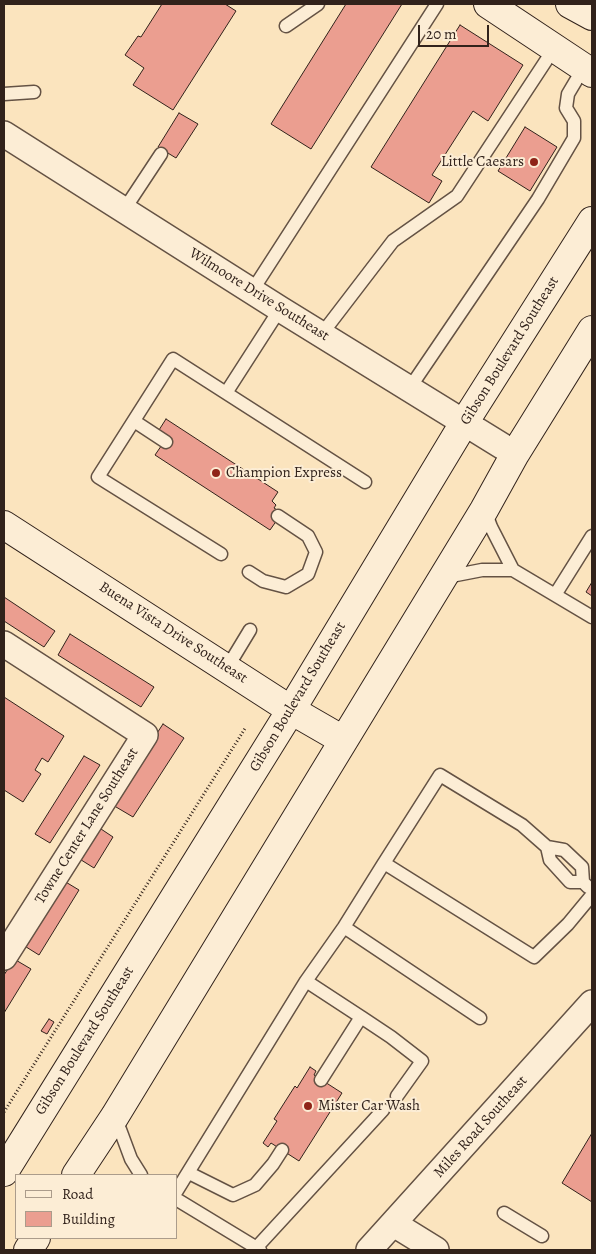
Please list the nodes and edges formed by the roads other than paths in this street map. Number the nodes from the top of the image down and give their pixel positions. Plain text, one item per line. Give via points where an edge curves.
1 (318, 4) edge
2 (437, 4) edge
3 (488, 4) edge
4 (570, 4) edge
5 (592, 16) edge
6 (286, 26) dead end
7 (555, 47) junction
8 (588, 70) edge
9 (34, 92) dead end
10 (4, 94) edge
11 (4, 134) edge
12 (162, 154) dead end
13 (124, 210) junction
14 (592, 221) edge
15 (252, 291) junction
16 (280, 309) junction
17 (592, 330) edge
18 (321, 335) junction
19 (409, 389) junction
20 (226, 393) junction
21 (134, 421) junction
22 (464, 423) junction
23 (166, 442) dead end
24 (514, 454) junction
25 (365, 482) dead end
26 (484, 510) junction
27 (278, 516) dead end
28 (4, 525) edge
29 (592, 536) edge
30 (221, 554) dead end
31 (513, 570) junction
32 (249, 572) dead end
33 (443, 577) junction
34 (555, 595) junction
35 (592, 617) edge
36 (250, 630) dead end
37 (4, 644) edge
38 (227, 668) junction
39 (291, 710) junction
40 (343, 740) junction
41 (547, 847) junction
42 (384, 863) junction
43 (588, 886) edge
44 (592, 895) edge
45 (344, 927) junction
46 (4, 957) edge
47 (306, 981) junction
48 (592, 1003) edge
49 (361, 1017) junction
50 (480, 1018) dead end
51 (321, 1080) dead end
52 (397, 1096) dead end
53 (383, 1110) dead end
54 (115, 1116) junction
55 (282, 1150) dead end
56 (4, 1172) edge
57 (188, 1173) junction
58 (77, 1174) edge
59 (140, 1174) edge
60 (178, 1189) edge
61 (178, 1200) edge
62 (504, 1213) dead end
63 (394, 1224) junction
64 (542, 1236) dead end
65 (35, 1239) edge
66 (258, 1249) edge
67 (28, 1250) edge
68 (369, 1250) edge
69 (436, 1250) edge

1 - 6 lane
2 - 15 lane
3 - 7 main road
4 - 5 main road
7 - 8 main road
7 - 18 lane via 457,196 393,241
8 - 19 lane via 568,94 566,108 574,121 574,138 538,199
9 - 10 lane
11 - 13 street, Wilmoore Drive Southeast
12 - 13 lane
13 - 15 street, Wilmoore Drive Southeast
14 - 22 main road, Gibson Boulevard Southeast
15 - 16 street, Wilmoore Drive Southeast
16 - 18 street, Wilmoore Drive Southeast
16 - 20 lane
17 - 24 main road
18 - 19 street, Wilmoore Drive Southeast
19 - 22 street, Wilmoore Drive Southeast
20 - 21 lane via 173,360
20 - 25 lane
21 - 23 lane
21 - 30 lane via 98,476
22 - 24 street, Wilmoore Drive Southeast
22 - 39 main road, Gibson Boulevard Southeast
24 - 26 main road
26 - 31 lane
26 - 33 main road
27 - 32 lane via 308,536 316,552 308,574 286,587 263,581
28 - 38 main road, Buena Vista Drive Southeast
29 - 34 lane
31 - 33 lane via 482,570
31 - 34 lane
33 - 40 main road
34 - 35 lane
36 - 38 lane
37 - 46 street, Towne Center Lane Southeast via 144,735
38 - 39 main road, Buena Vista Drive Southeast
39 - 40 main road, Buena Vista Drive Southeast
39 - 56 main road, Gibson Boulevard Southeast
40 - 54 main road
41 - 42 lane via 522,825 440,775
41 - 43 lane via 550,860 570,882
41 - 43 lane via 564,850 582,867
42 - 44 lane via 534,958
42 - 45 lane
45 - 47 lane
45 - 50 lane
47 - 49 lane
47 - 57 lane
48 - 63 street, Miles Road Southeast
49 - 51 lane
49 - 52 lane via 422,1061
53 - 66 lane
54 - 58 main road
54 - 59 lane via 130,1159
55 - 57 lane via 255,1185 233,1195
57 - 60 lane
61 - 66 lane
62 - 64 lane
63 - 68 street, Miles Road Southeast
63 - 69 street
65 - 67 main road

